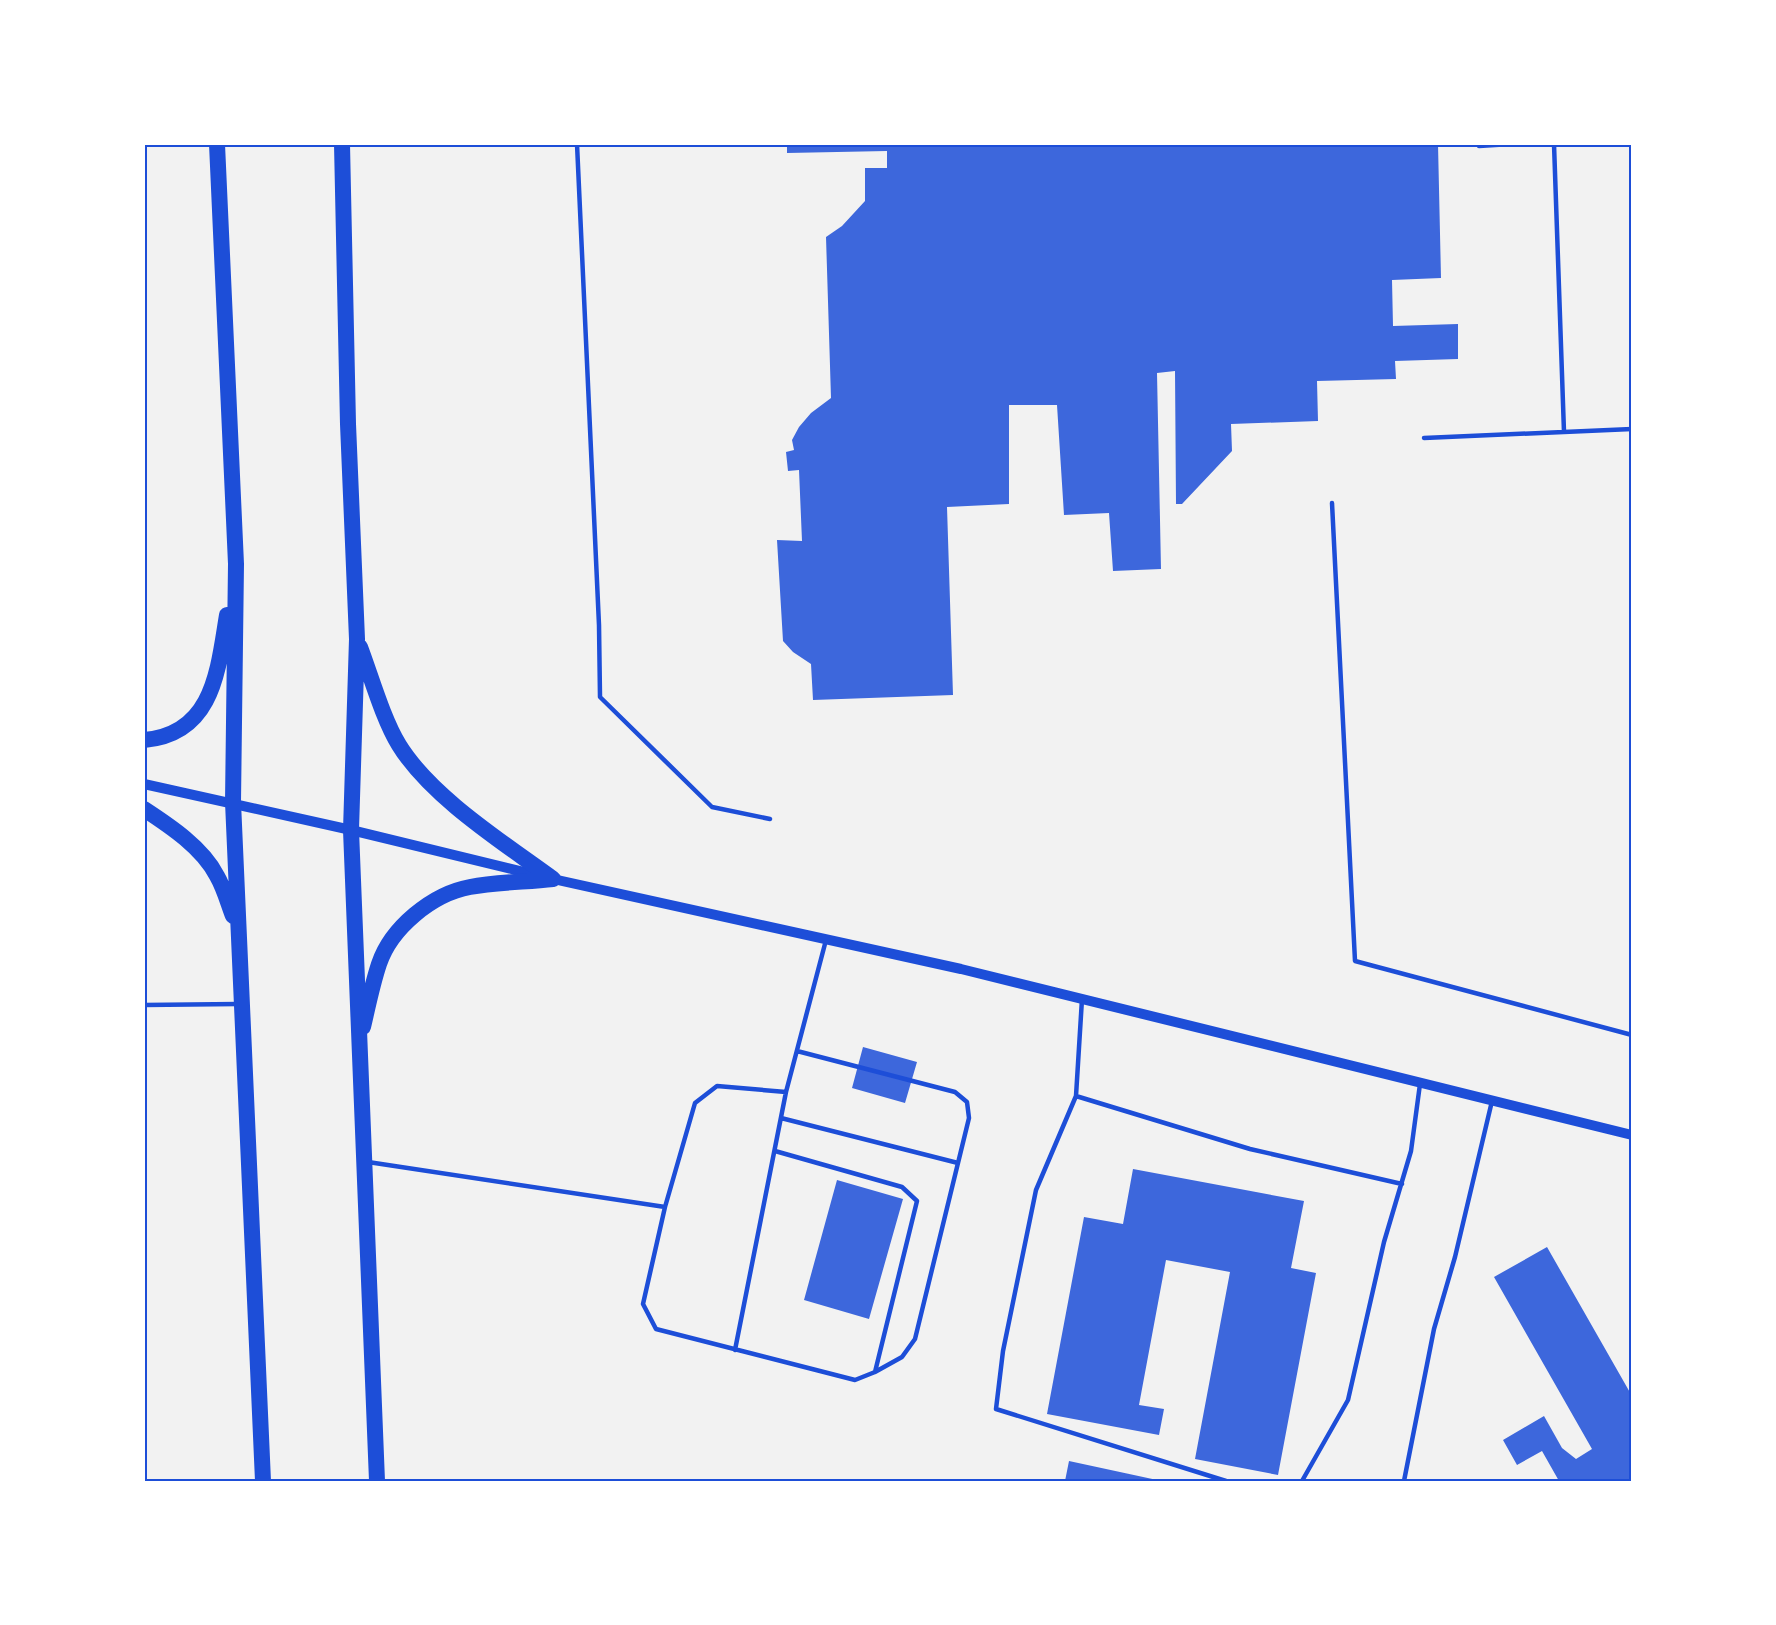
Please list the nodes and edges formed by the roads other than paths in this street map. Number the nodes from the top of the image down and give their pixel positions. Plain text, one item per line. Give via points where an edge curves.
1 (218, 144) edge
2 (342, 144) edge
3 (577, 144) edge
4 (1511, 144) edge
5 (1554, 144) edge
6 (1479, 146) dead end
7 (1632, 429) edge
8 (1564, 432) junction
9 (1424, 438) dead end
10 (1332, 503) dead end
11 (236, 564) junction
12 (357, 639) junction
13 (144, 740) edge
14 (144, 784) edge
15 (233, 802) junction
16 (144, 809) edge
17 (770, 819) dead end
18 (351, 830) junction
19 (553, 879) junction
20 (238, 928) junction
21 (826, 940) junction
22 (1082, 999) junction
23 (241, 1004) junction
24 (144, 1005) edge
25 (1632, 1035) edge
26 (358, 1048) junction
27 (797, 1052) junction
28 (1420, 1083) junction
29 (786, 1092) junction
30 (1076, 1096) junction
31 (1492, 1101) junction
32 (781, 1118) junction
33 (1632, 1135) edge
34 (774, 1151) junction
35 (363, 1161) junction
36 (958, 1163) junction
37 (1402, 1184) junction
38 (665, 1208) junction
39 (735, 1350) junction
40 (875, 1372) junction
41 (263, 1481) edge
42 (377, 1481) edge
43 (1226, 1481) edge
44 (1302, 1481) edge
45 (1404, 1481) edge

1 - 11 highway
2 - 12 highway
3 - 17 lane via 600,697 712,807
4 - 6 lane
5 - 8 lane
7 - 8 lane
8 - 9 lane
10 - 25 lane via 1355,961
11 - 13 highway via 217,677 203,707 181,728
11 - 15 highway
12 - 18 highway
12 - 19 highway via 399,744 430,783 475,822
14 - 15 street
15 - 18 street
15 - 20 highway
16 - 20 highway via 176,830 217,874
18 - 19 street
18 - 26 highway
19 - 21 street
19 - 26 highway via 469,887 446,896 408,920 390,941 379,963
20 - 23 highway
21 - 22 street
21 - 27 lane
22 - 28 street
22 - 30 lane
23 - 24 lane
23 - 41 highway
26 - 35 highway
27 - 29 lane
27 - 36 lane via 955,1092 967,1102 969,1118
28 - 31 street
28 - 37 lane via 1411,1151
29 - 32 lane
29 - 38 lane via 717,1086 695,1103
30 - 37 lane via 1250,1149
30 - 43 lane via 1036,1190 1003,1352 996,1409
31 - 33 street
31 - 45 lane via 1434,1329
32 - 34 lane
32 - 36 lane
34 - 39 lane
34 - 40 lane via 902,1186 917,1201
35 - 38 lane
35 - 42 highway
36 - 40 lane via 915,1339 902,1357
37 - 44 lane via 1384,1242 1348,1400
38 - 39 lane via 643,1304 656,1329
39 - 40 lane via 855,1380

